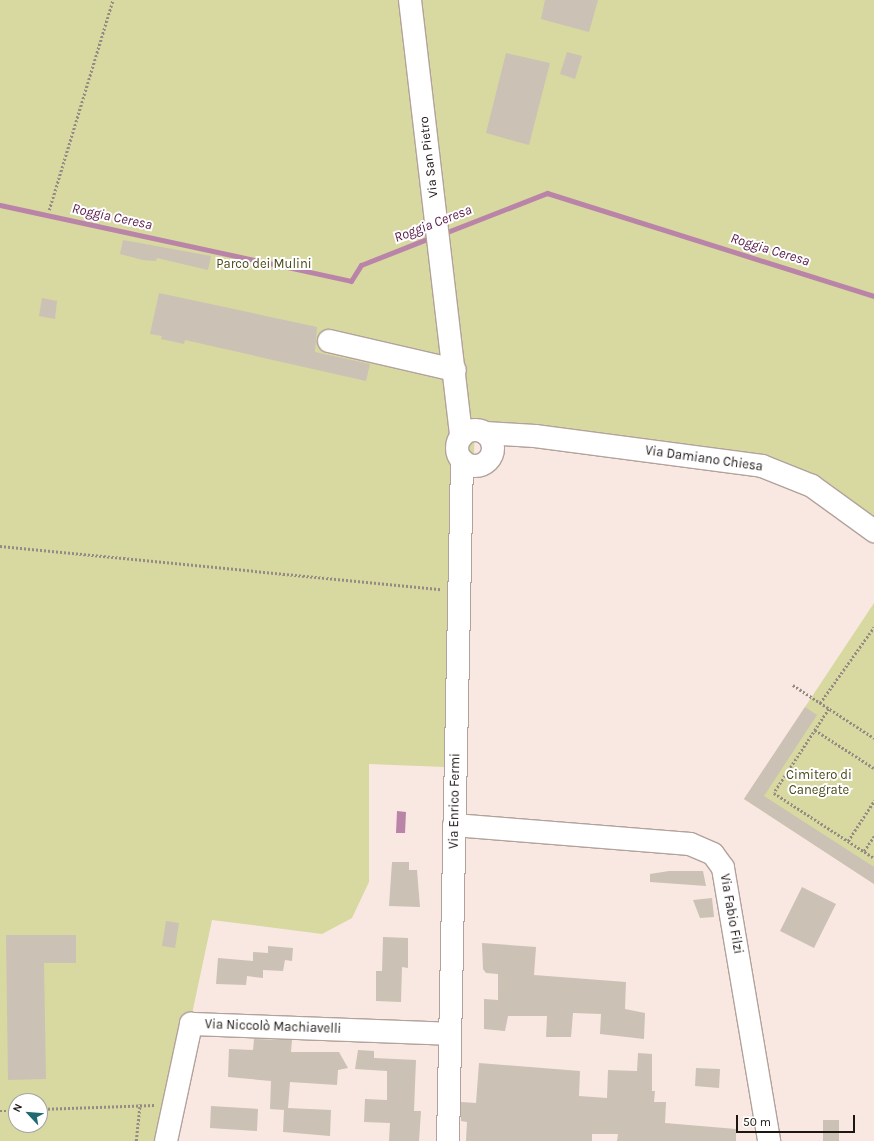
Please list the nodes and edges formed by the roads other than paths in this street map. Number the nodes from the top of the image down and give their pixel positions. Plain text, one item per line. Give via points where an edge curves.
1 (410, 0) edge
2 (330, 341) dead end
3 (456, 378) junction
4 (473, 433) junction
5 (588, 445) junction
6 (462, 460) junction
7 (487, 460) junction
8 (458, 530) junction
9 (874, 531) edge
10 (454, 825) junction
11 (450, 1034) junction
12 (166, 1141) edge
13 (448, 1141) edge
14 (769, 1141) edge

1 - 3 street, Via San Pietro
2 - 3 street
3 - 4 street, Via San Pietro
4 - 5 street, Via Damiano Chiesa via 535,436
4 - 6 street via 457,451
4 - 7 street via 492,443
5 - 7 street, Via Damiano Chiesa via 525,442
5 - 9 street, Via Damiano Chiesa via 736,461 775,470 824,493
6 - 7 street via 472,466
6 - 8 street, Via Enrico Fermi
7 - 8 street via 464,503
8 - 10 street, Via Enrico Fermi
10 - 11 street, Via Enrico Fermi
10 - 14 street, Via Fabio Filzi via 690,844 713,854 723,868
11 - 12 street, Via Niccolò Machiavelli via 192,1024
11 - 13 street, Via Enrico Fermi

